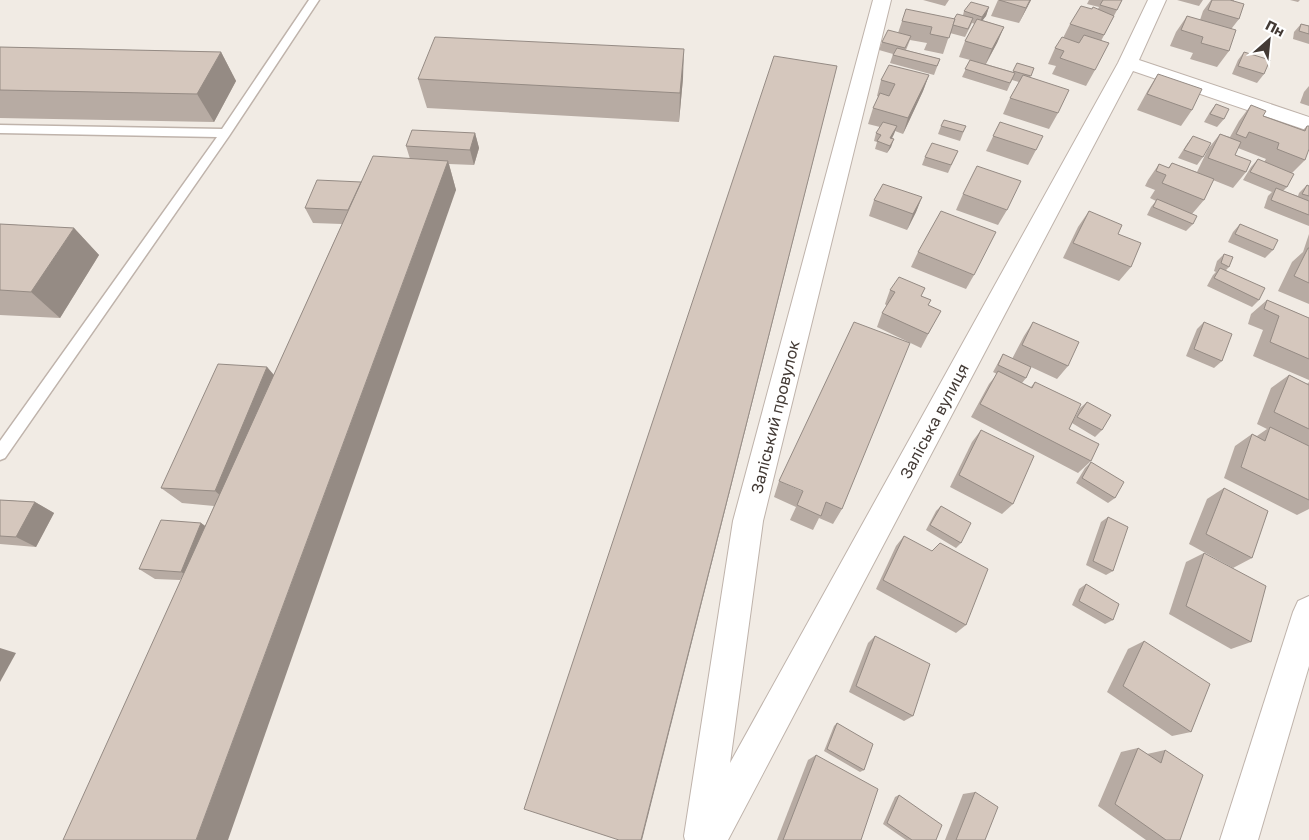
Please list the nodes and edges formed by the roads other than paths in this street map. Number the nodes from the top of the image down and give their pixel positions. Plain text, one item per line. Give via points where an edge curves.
1 (314, 0) edge
2 (882, 0) edge
3 (1157, 0) edge
4 (1128, 63) junction
5 (1309, 124) edge
6 (0, 129) edge
7 (225, 134) junction
8 (0, 453) edge
9 (1309, 612) edge
10 (702, 840) edge
11 (708, 840) edge
12 (1239, 840) edge

1 - 7 lane
2 - 10 street, Заліський провулок via 748,522
3 - 4 street, Заліська вулиця
4 - 5 street
4 - 11 street, Заліська вулиця
6 - 7 lane
7 - 8 lane
9 - 12 street

